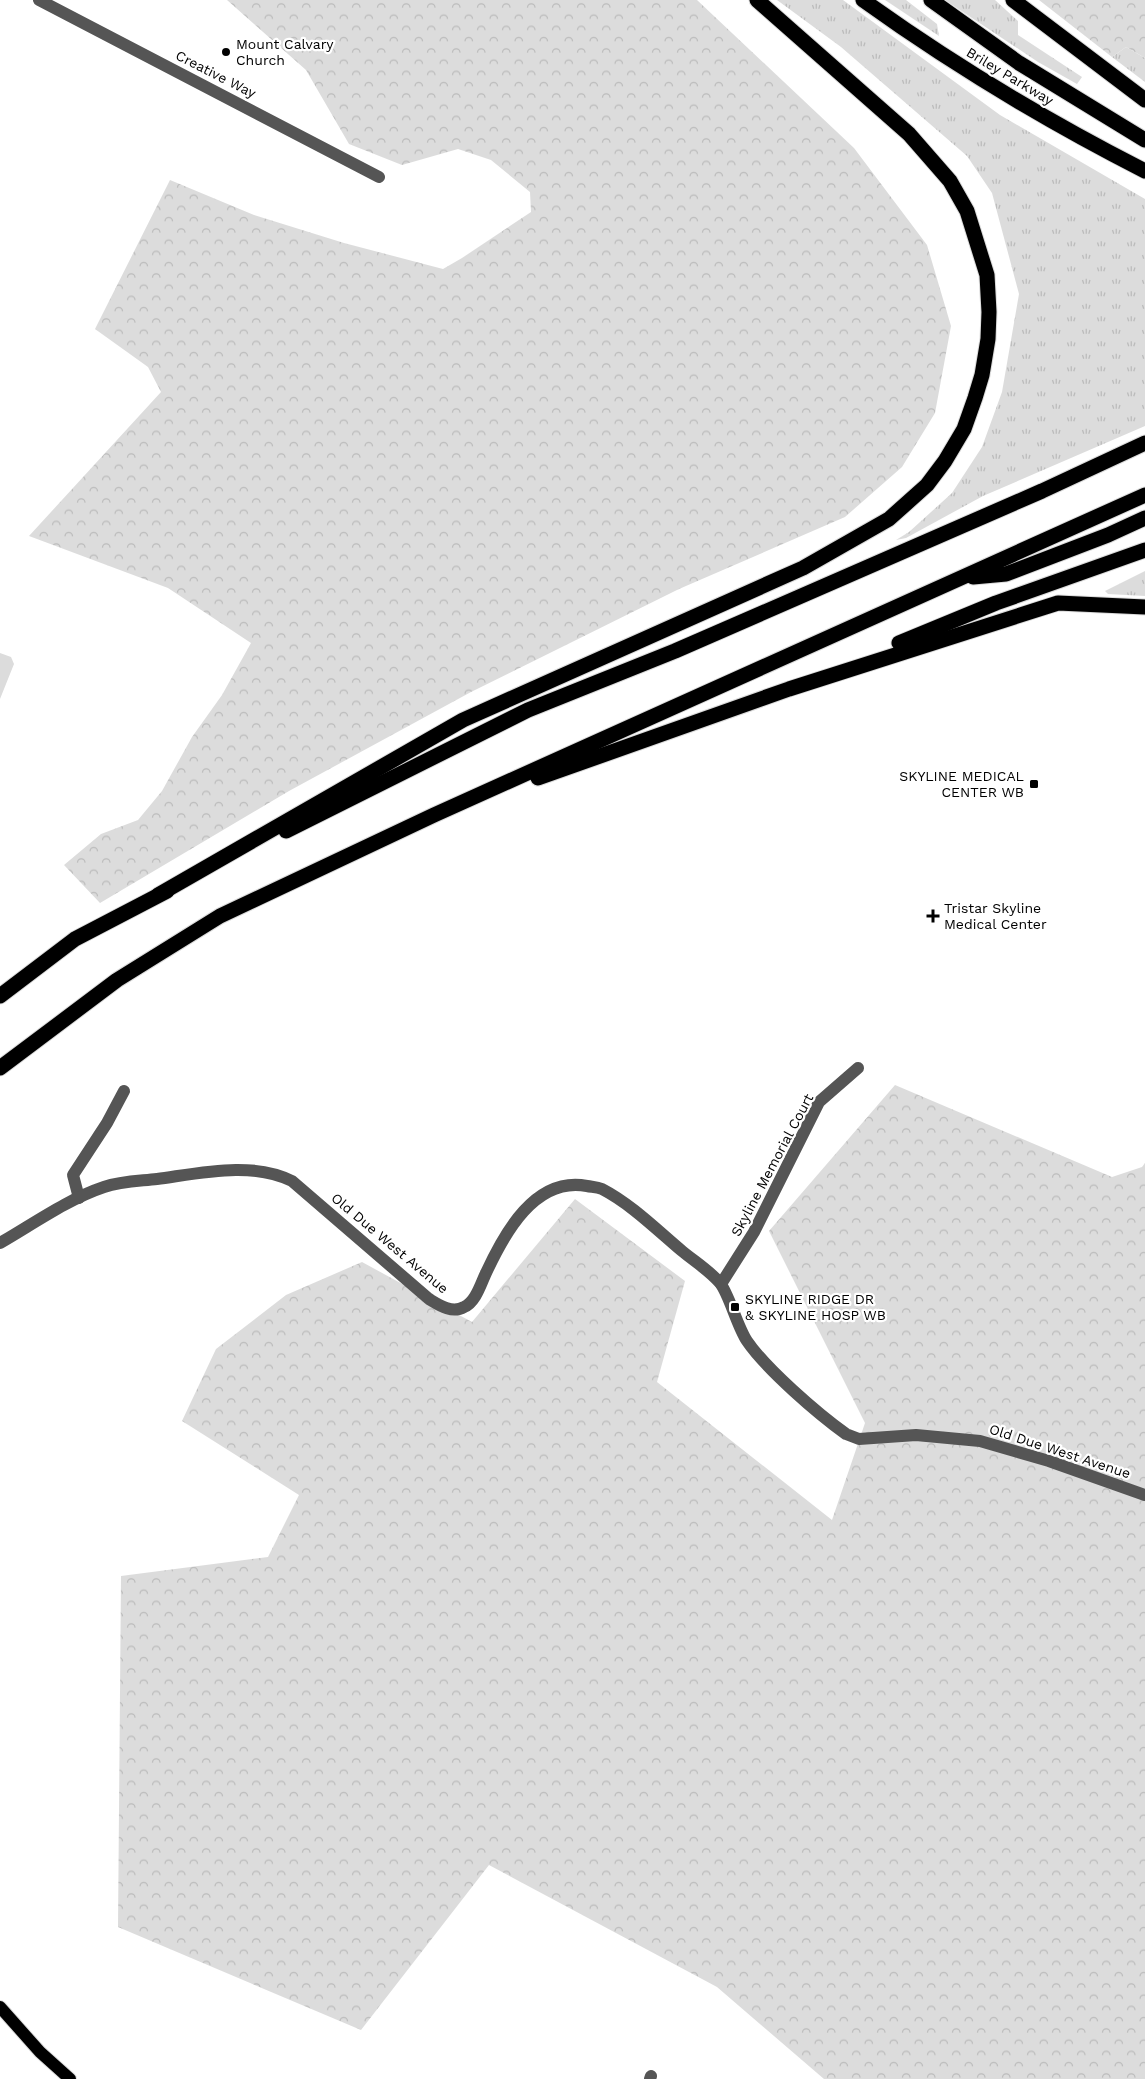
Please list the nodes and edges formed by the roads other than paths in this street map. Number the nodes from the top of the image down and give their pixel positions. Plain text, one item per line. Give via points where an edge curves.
1 (39, 0) edge
2 (862, 0) edge
3 (931, 0) edge
4 (1013, 0) edge
5 (759, 2) edge
6 (1145, 100) edge
7 (1145, 139) edge
8 (1099, 147) junction
9 (1145, 170) edge
10 (379, 176) dead end
11 (1145, 178) edge
12 (1145, 443) edge
13 (1145, 495) edge
14 (1145, 518) edge
15 (1139, 553) edge
16 (961, 578) junction
17 (1145, 607) edge
18 (789, 689) junction
19 (434, 815) junction
20 (158, 895) junction
21 (0, 996) edge
22 (0, 1068) edge
23 (858, 1068) dead end
24 (124, 1091) dead end
25 (79, 1198) junction
26 (0, 1243) edge
27 (721, 1284) junction
28 (1145, 1494) edge
29 (0, 2007) edge
30 (70, 2079) edge

1 - 10 street, Creative Way
2 - 8 highway, Briley Parkway via 979,78
3 - 7 highway, Briley Parkway via 1020,63
4 - 6 highway
5 - 20 highway via 909,134 950,181 967,210 987,275 988,339 975,398 964,429 945,461 928,485 889,520 812,564 463,720
8 - 9 highway, Briley Parkway
8 - 11 highway via 1115,162
12 - 20 highway via 683,647 528,710
13 - 16 highway
14 - 16 highway via 1006,574
15 - 18 highway via 996,603
16 - 19 highway
17 - 18 highway via 1058,603
18 - 19 highway
19 - 22 highway via 220,916 117,980
20 - 21 highway via 75,939
23 - 27 street, Skyline Memorial Court via 819,1102 754,1232
24 - 25 street via 73,1175
25 - 26 street, Old Due West Avenue
25 - 27 street, Old Due West Avenue via 120,1183 243,1170 278,1174 292,1181 429,1299 453,1309 464,1308 474,1298 509,1230 532,1204 544,1194 561,1187 581,1184 600,1188 631,1209
27 - 28 street, Old Due West Avenue via 746,1340 765,1363 846,1434 859,1439 916,1435 980,1441
29 - 30 main road via 40,2052

